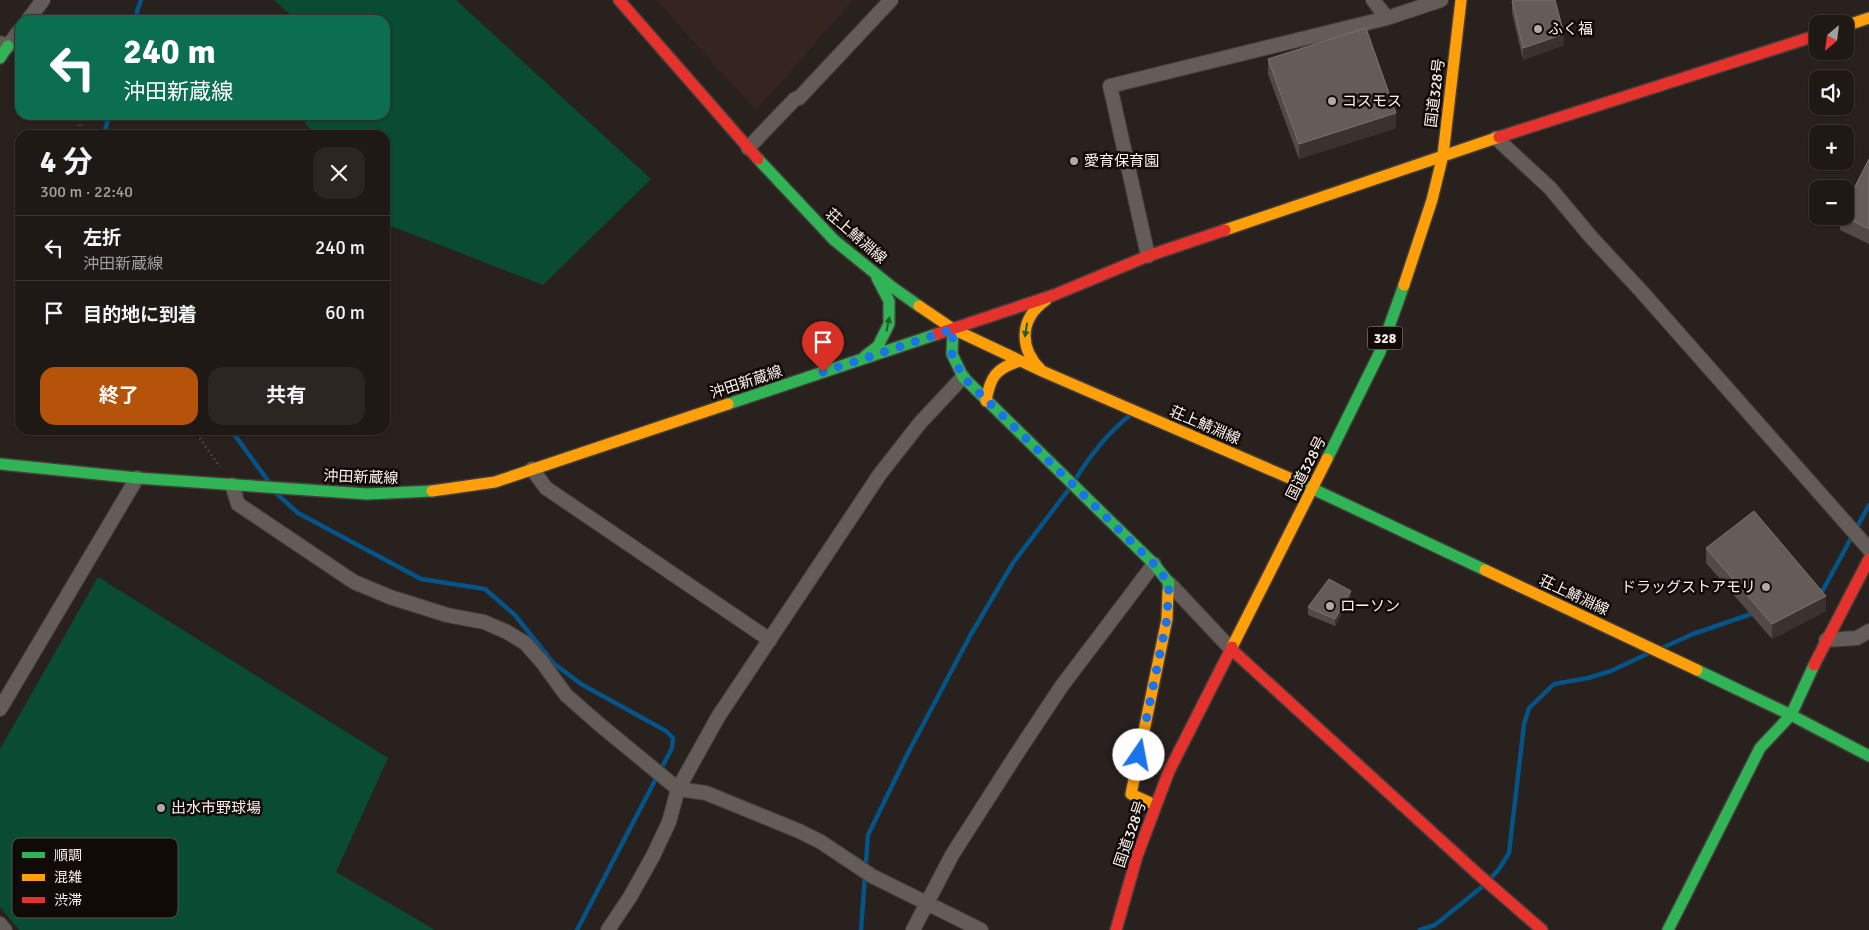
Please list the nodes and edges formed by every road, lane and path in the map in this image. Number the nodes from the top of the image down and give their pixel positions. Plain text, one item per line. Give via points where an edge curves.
1 (43, 0) edge
2 (619, 0) edge
3 (891, 0) edge
4 (1373, 0) edge
5 (1461, 0) edge
6 (1436, 1) edge
7 (32, 15) edge
8 (1387, 18) junction
9 (1869, 18) edge
10 (1854, 23) edge
11 (15, 36) edge
12 (1809, 38) edge
13 (3, 49) edge
14 (1496, 138) junction
15 (748, 148) junction
16 (1443, 155) junction
17 (1148, 256) junction
18 (874, 272) junction
19 (1054, 295) junction
20 (953, 329) junction
21 (859, 360) junction
22 (1020, 360) junction
23 (1042, 371) junction
24 (963, 377) junction
25 (986, 401) junction
26 (197, 435) edge
27 (0, 464) edge
28 (532, 469) junction
29 (137, 478) junction
30 (232, 485) junction
31 (1312, 488) junction
32 (1869, 549) edge
33 (1869, 559) edge
34 (1154, 564) junction
35 (1169, 583) junction
36 (1869, 631) edge
37 (770, 640) junction
38 (1826, 640) junction
39 (1231, 649) junction
40 (0, 709) edge
41 (1791, 715) junction
42 (1869, 756) edge
43 (678, 788) junction
44 (1155, 805) junction
45 (928, 903) junction
46 (0, 924) edge
47 (5, 930) edge
48 (608, 930) edge
49 (913, 930) edge
50 (981, 930) edge
51 (1116, 930) edge
52 (1542, 930) edge
53 (1668, 930) edge

1 - 7 street
2 - 15 main road, 荘上鯖淵線
3 - 15 street
4 - 8 street
5 - 16 main road, 国道328号 / 328
6 - 8 street
8 - 17 street via 1110,86
9 - 10 main road
11 - 13 street
12 - 14 main road
14 - 16 main road
14 - 32 street via 1550,188
15 - 18 main road, 荘上鯖淵線 via 834,240
16 - 17 main road
16 - 31 main road, 国道328号 / 328 via 1432,200 1380,352
17 - 19 main road
18 - 20 main road, 荘上鯖淵線
21 -> 18 main road via 878,346 889,324 889,301
19 - 20 main road, 沖田新蔵線
19 -> 23 main road via 1038,304 1027,320 1024,339 1029,357
20 - 21 main road, 沖田新蔵線
20 - 22 main road, 荘上鯖淵線
20 - 24 main road via 952,354
21 - 28 main road, 沖田新蔵線
22 - 23 main road, 荘上鯖淵線
22 - 25 main road via 999,370 988,387
23 - 31 main road, 荘上鯖淵線
24 - 25 main road
24 - 37 street via 920,423 880,474
25 - 34 main road
26 - 30 path
27 - 29 main road, 沖田新蔵線
28 - 30 main road, 沖田新蔵線 via 495,482 404,494
28 - 37 street via 546,488
29 - 30 main road, 沖田新蔵線
29 - 40 street
30 - 43 street via 238,504 354,582 390,597 484,622 525,643 566,695
31 - 39 main road, 国道328号 / 328
31 - 41 main road, 荘上鯖淵線
33 - 38 main road
34 - 35 main road
34 - 45 street via 1061,687 952,856
35 - 39 street
35 - 44 main road via 1167,619 1132,794
36 - 38 street via 1857,638
37 - 43 street via 718,716
38 - 41 main road
39 - 44 main road, 国道328号 / 328
39 - 52 main road
41 - 42 main road, 荘上鯖淵線
41 - 53 main road via 1760,748
43 - 45 street via 706,793 799,831 872,876
43 - 48 street via 669,822 653,856
44 - 51 main road, 国道328号 / 328
45 - 49 street
45 - 50 street
46 - 47 street

